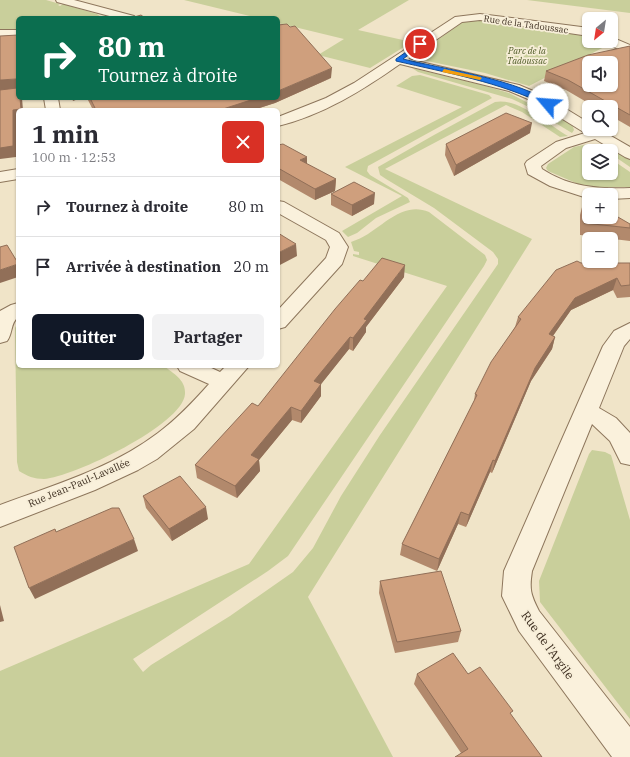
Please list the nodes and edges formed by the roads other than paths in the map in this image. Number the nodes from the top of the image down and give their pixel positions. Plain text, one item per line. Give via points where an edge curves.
1 (61, 0) edge
2 (118, 16) edge
3 (582, 31) edge
4 (0, 34) edge
5 (16, 34) edge
6 (618, 44) edge
7 (630, 50) edge
8 (398, 60) junction
9 (280, 121) edge
10 (582, 125) edge
11 (582, 136) edge
12 (600, 136) edge
13 (630, 154) edge
14 (16, 174) edge
15 (0, 177) edge
16 (630, 194) edge
17 (280, 207) edge
18 (16, 310) edge
19 (280, 320) edge
20 (630, 330) edge
21 (0, 336) edge
22 (199, 368) edge
23 (231, 374) edge
24 (587, 412) junction
25 (630, 456) edge
26 (1, 511) edge
27 (630, 754) edge

1 - 2 street
3 - 8 street, Rue de la Tadoussac via 480,17 463,18 454,21
4 - 5 street
6 - 7 street
8 - 9 street via 340,96
8 - 10 street via 514,88 548,104
11 - 16 street via 561,145 533,164 534,171 578,192
12 - 13 street
14 - 15 street
17 - 19 street via 333,237 339,247 335,260
18 - 21 street via 0,325
20 - 24 street, Rue de l'Argile via 617,339
22 - 23 street, Rue Jean-Paul-Lavallée
23 - 26 street, Rue Jean-Paul-Lavallée via 179,428 146,454 107,474
24 - 25 street via 606,420 613,427
24 - 27 street, Rue de l'Argile via 518,571 516,596 529,621

